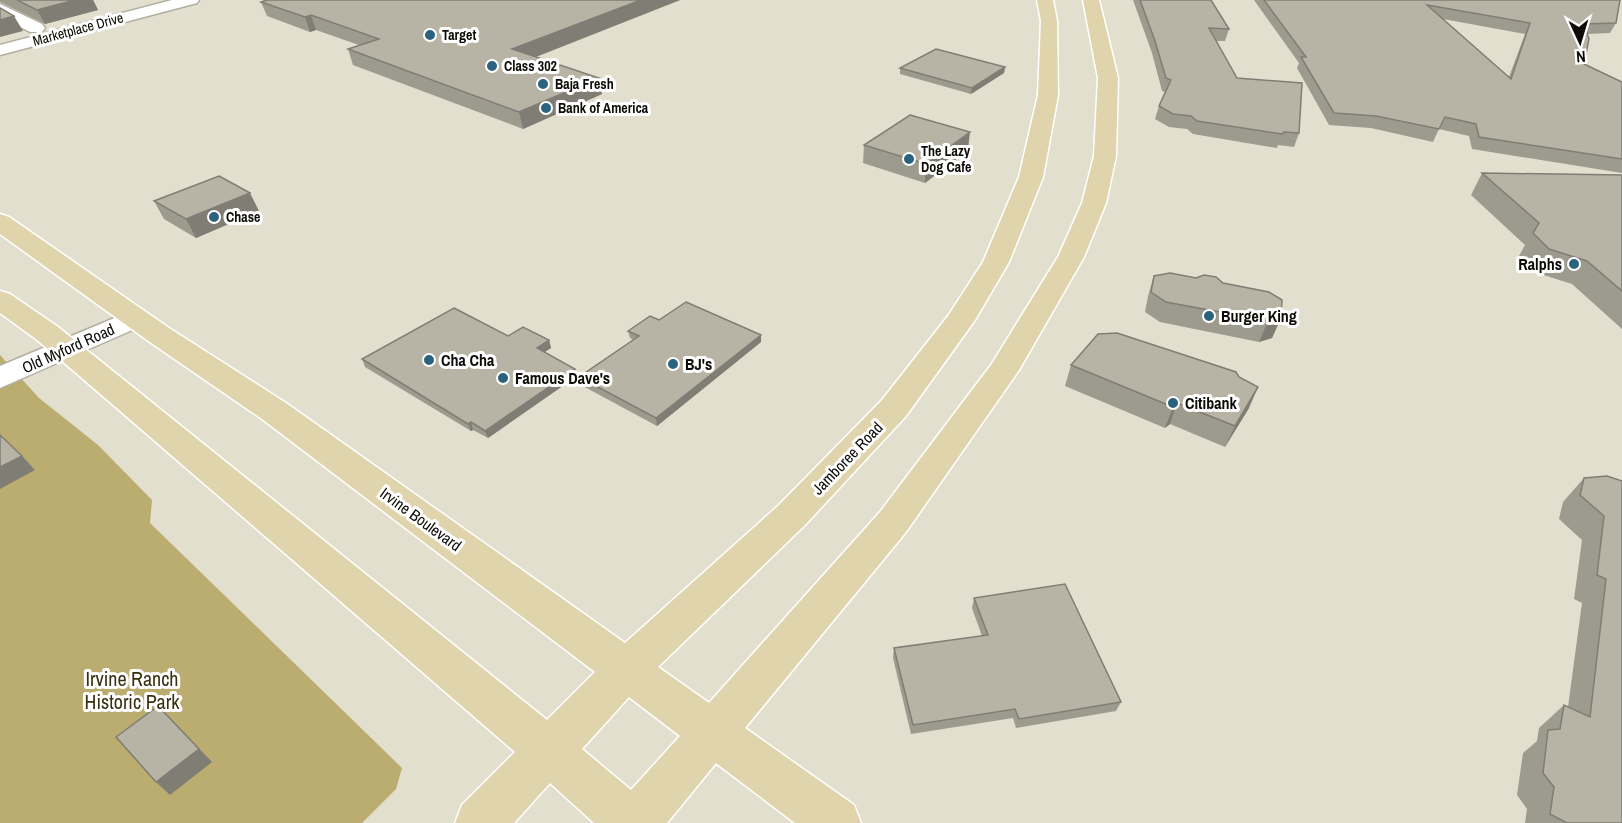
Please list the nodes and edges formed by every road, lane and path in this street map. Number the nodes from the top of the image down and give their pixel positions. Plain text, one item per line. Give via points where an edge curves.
1 (128, 0) edge
2 (191, 0) edge
3 (1045, 0) edge
4 (1091, 0) edge
5 (161, 5) edge
6 (3, 14) edge
7 (36, 28) edge
8 (0, 50) edge
9 (0, 222) edge
10 (0, 300) edge
11 (136, 318) junction
12 (67, 349) junction
13 (0, 378) edge
14 (626, 670) junction
15 (713, 731) junction
16 (549, 751) junction
17 (480, 823) edge
18 (633, 823) edge
19 (836, 823) edge

1 - 5 street
2 - 5 street, Marketplace Drive
3 - 14 main road, Jamboree Road via 1048,95 1031,177 996,262 972,301 894,408 792,515
4 - 15 main road via 1108,78 1105,156 1094,203 1071,257 1003,370 893,522
5 - 8 street, Marketplace Drive
6 - 7 street
9 - 11 main road, Irvine Boulevard
10 - 12 main road
11 - 12 street, Old Myford Road
11 - 14 main road, Irvine Boulevard via 274,411
12 - 13 street, Old Myford Road
12 - 16 main road
14 - 15 main road, Irvine Boulevard
14 - 16 main road, Jamboree Road
15 - 18 main road
15 - 19 main road, Irvine Boulevard
16 - 17 main road, Jamboree Road
16 - 18 main road

